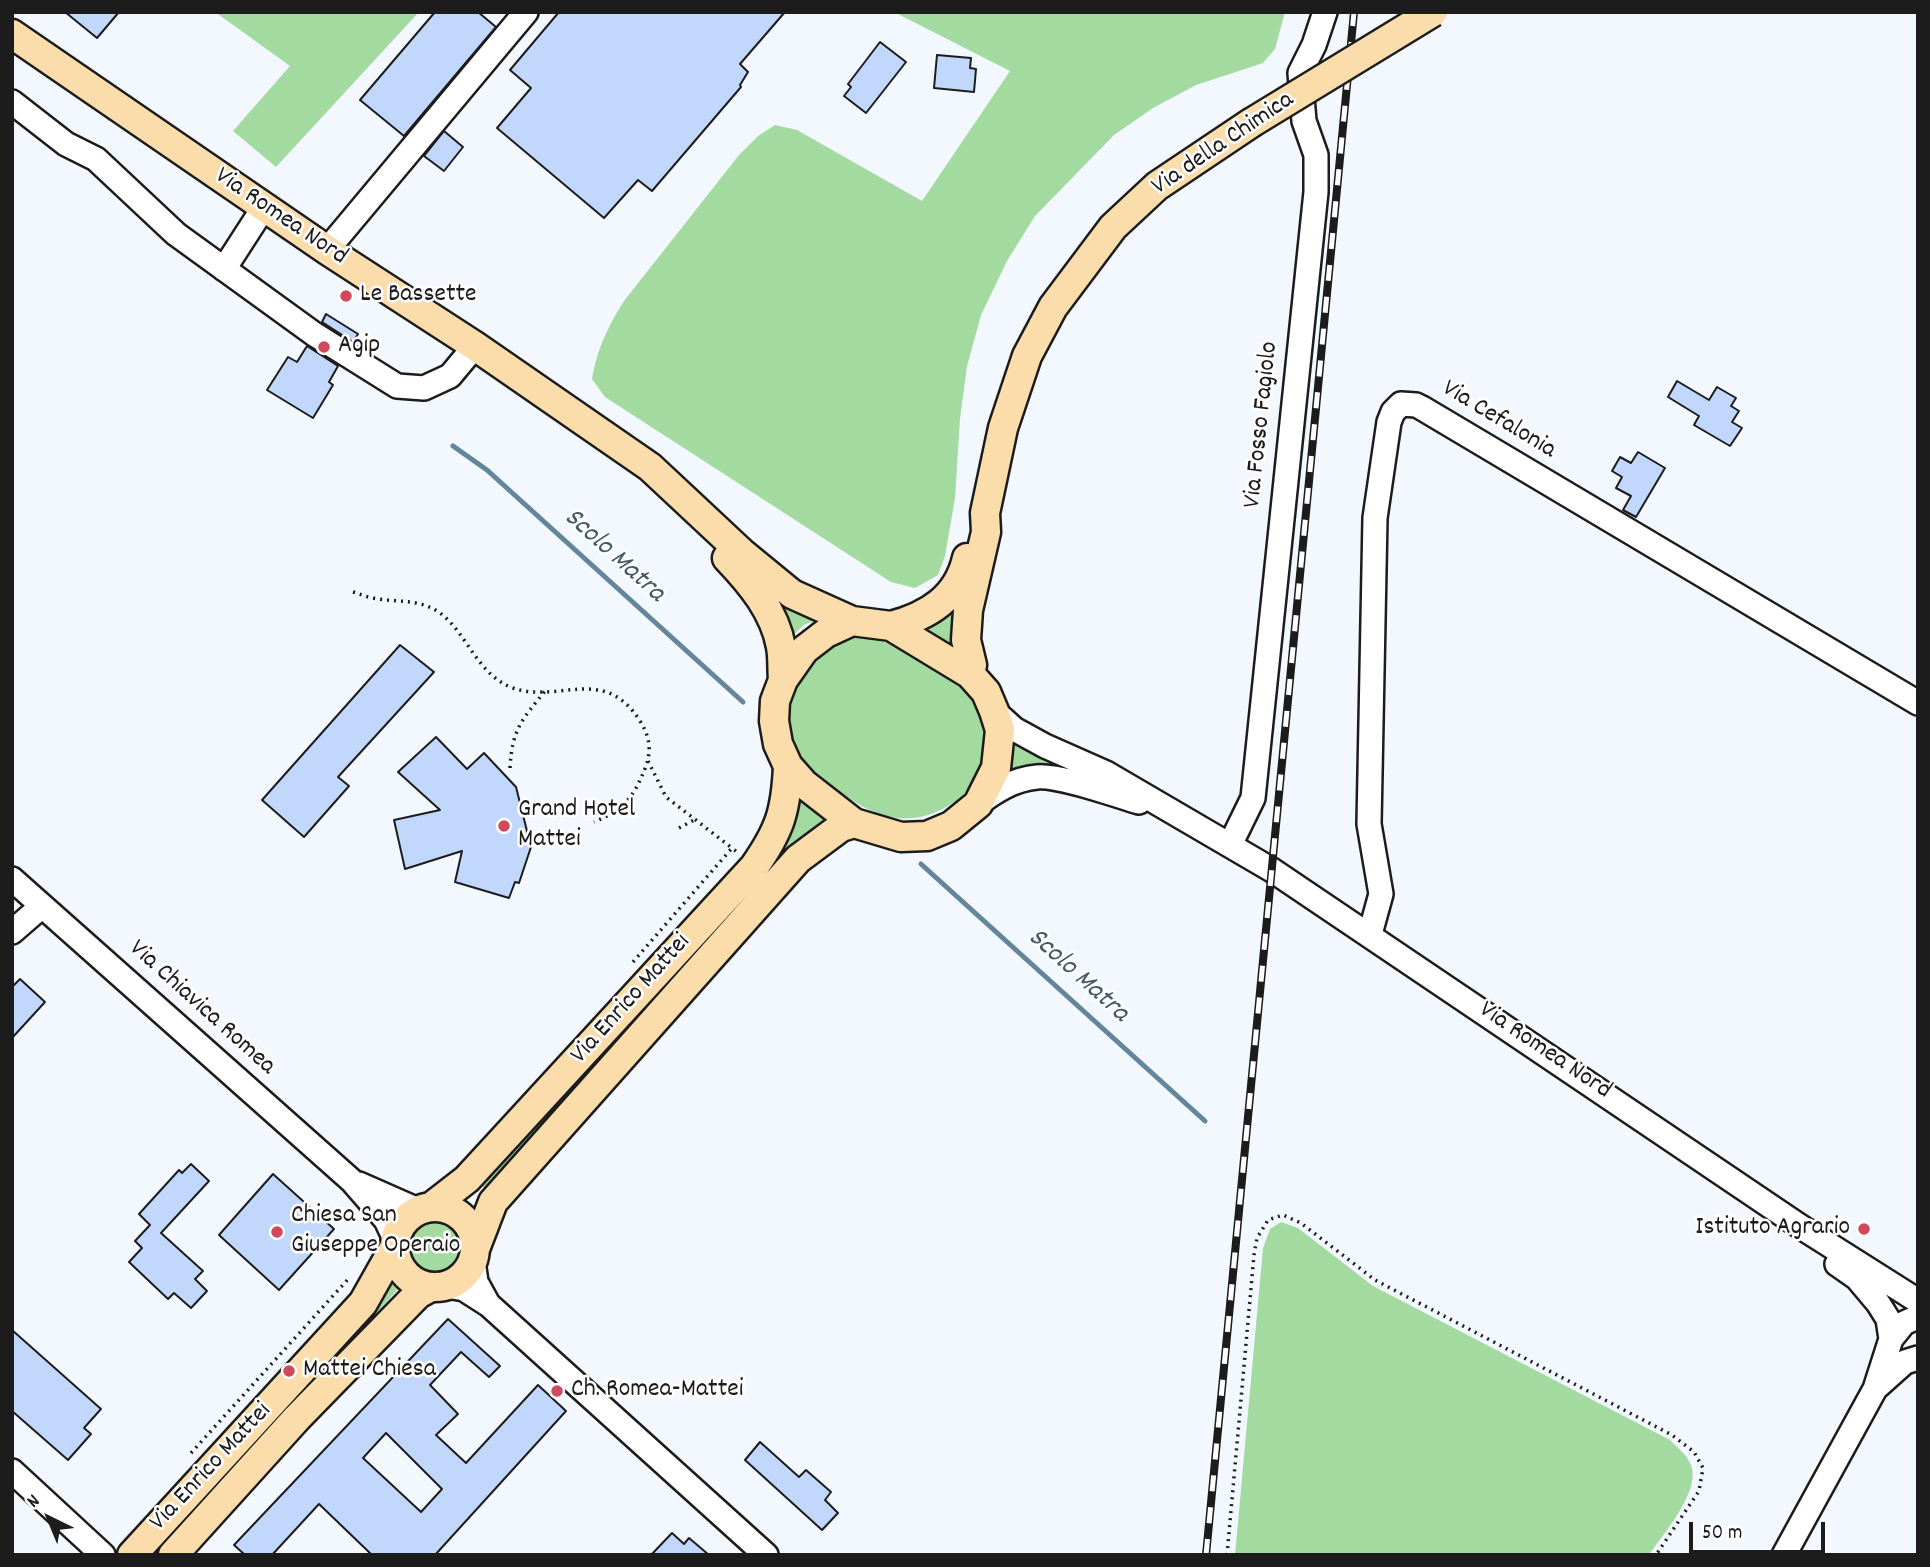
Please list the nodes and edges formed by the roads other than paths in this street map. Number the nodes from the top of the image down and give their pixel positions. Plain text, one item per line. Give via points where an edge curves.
1 (526, 12) edge
2 (1325, 12) edge
3 (1433, 12) edge
4 (12, 34) edge
5 (12, 102) edge
6 (264, 207) junction
7 (327, 250) junction
8 (224, 269) junction
9 (475, 346) junction
10 (683, 499) junction
11 (985, 513) junction
12 (852, 621) junction
13 (891, 626) junction
14 (970, 674) junction
15 (783, 680) junction
16 (1918, 702) edge
17 (994, 711) junction
18 (788, 766) junction
19 (978, 804) junction
20 (1166, 809) junction
21 (854, 823) junction
22 (1230, 845) junction
23 (12, 878) edge
24 (42, 906) junction
25 (12, 932) edge
26 (1370, 934) junction
27 (352, 1181) junction
28 (425, 1209) junction
29 (1801, 1227) junction
30 (394, 1243) junction
31 (474, 1255) junction
32 (438, 1287) junction
33 (1918, 1301) edge
34 (489, 1305) junction
35 (1918, 1317) edge
36 (1891, 1339) junction
37 (1913, 1356) edge
38 (1875, 1389) junction
39 (12, 1471) edge
40 (155, 1529) junction
41 (175, 1552) edge
42 (103, 1555) edge
43 (132, 1555) edge
44 (766, 1555) edge
45 (1784, 1555) edge

1 - 7 street
2 - 22 street, Via Fosso Fagiolo via 1300,73 1304,121 1316,155 1315,192 1253,797
3 - 11 main road, Via della Chimica, bridge via 1157,186 1113,228 1053,307 1027,356 1003,428
4 - 6 main road, Via Romea Nord
5 - 8 street via 66,144 96,159 176,234
6 - 7 main road, Via Romea Nord
6 - 8 street
7 - 9 main road, Via Romea Nord
8 - 9 street via 397,386 424,388 450,376
9 - 10 main road, Via Romea Nord via 650,467
10 - 12 main road, Via Romea Nord via 792,594
10 - 15 main road, Via Romea Nord via 769,611 781,646
11 - 13 main road, Via della Chimica via 956,587 923,614
11 - 14 main road, Via della Chimica via 986,532 968,610
12 - 13 main road
12 - 15 main road via 804,650
13 - 14 main road
14 - 17 main road via 986,692
15 - 18 main road via 774,721
16 - 26 street, Via Cefalonia via 1422,408 1401,404 1389,422 1375,518 1369,824 1381,894
17 - 19 main road via 1000,730 996,768
17 - 20 street, Via Romea Nord via 1014,729 1106,773
18 - 21 main road
18 - 28 main road, Via Enrico Mattei via 787,801 773,841 754,867 467,1179
19 - 20 street, Via Romea Nord via 996,790 1038,777
19 - 21 main road via 951,826 927,836 901,837
20 - 22 street, Via Romea Nord
21 - 31 main road, Via Enrico Mattei via 841,827 789,869 494,1202
22 - 26 street, Via Romea Nord
23 - 24 street, Via Chiavica Romea
24 - 25 street
24 - 27 street, Via Chiavica Romea
26 - 29 street, Via Romea Nord
27 - 28 street, Via Chiavica Romea
27 - 30 street, Via Chiavica Romea via 386,1220
28 - 30 main road via 399,1227
28 - 31 main road via 443,1208 463,1218 470,1227
29 - 33 street, Via Romea Nord
29 - 36 street via 1817,1250 1869,1291 1888,1319
30 - 32 main road via 396,1259 408,1279
30 - 40 main road, Via Enrico Mattei via 363,1303
31 - 32 main road via 458,1281
31 - 34 street via 476,1282
32 - 34 street via 464,1289
32 - 41 main road, Via Enrico Mattei via 418,1294
34 - 44 street
35 - 36 street via 1904,1323
36 - 38 street
37 - 38 street
38 - 45 street
39 - 42 street
40 - 41 street
40 - 43 main road, Via Enrico Mattei

